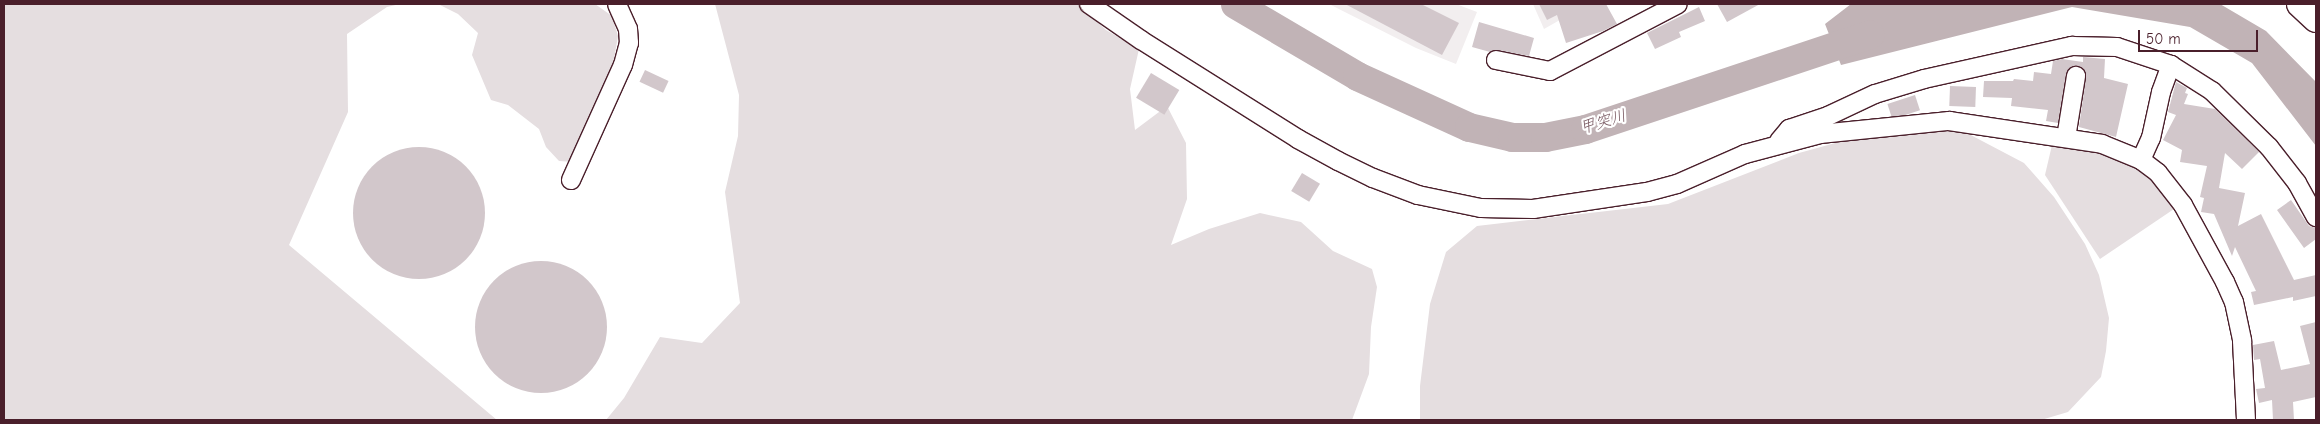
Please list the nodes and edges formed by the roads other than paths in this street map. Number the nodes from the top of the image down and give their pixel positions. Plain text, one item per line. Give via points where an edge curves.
1 (617, 4) edge
2 (1090, 4) edge
3 (1678, 4) edge
4 (2300, 4) edge
5 (2316, 19) edge
6 (1496, 60) dead end
7 (2172, 65) junction
8 (2076, 76) dead end
9 (2066, 138) junction
10 (1775, 145) junction
11 (2141, 160) junction
12 (571, 180) dead end
13 (2316, 217) edge
14 (2246, 420) edge

1 - 12 street via 628,29 630,43
2 - 10 street via 1141,40 1338,161 1418,195 1452,203 1502,210 1612,199 1677,184 1745,154
3 - 6 street via 1550,70
4 - 5 highway
7 - 10 street via 2117,47 2072,46 1924,79 1875,94 1828,116 1789,129
7 - 11 street via 2161,92 2151,138
7 - 13 street via 2212,91 2269,146 2297,182
8 - 9 street
9 - 10 street via 1949,121 1820,134
9 - 11 street via 2102,144
11 - 14 street via 2158,173 2183,205 2234,302 2242,340

